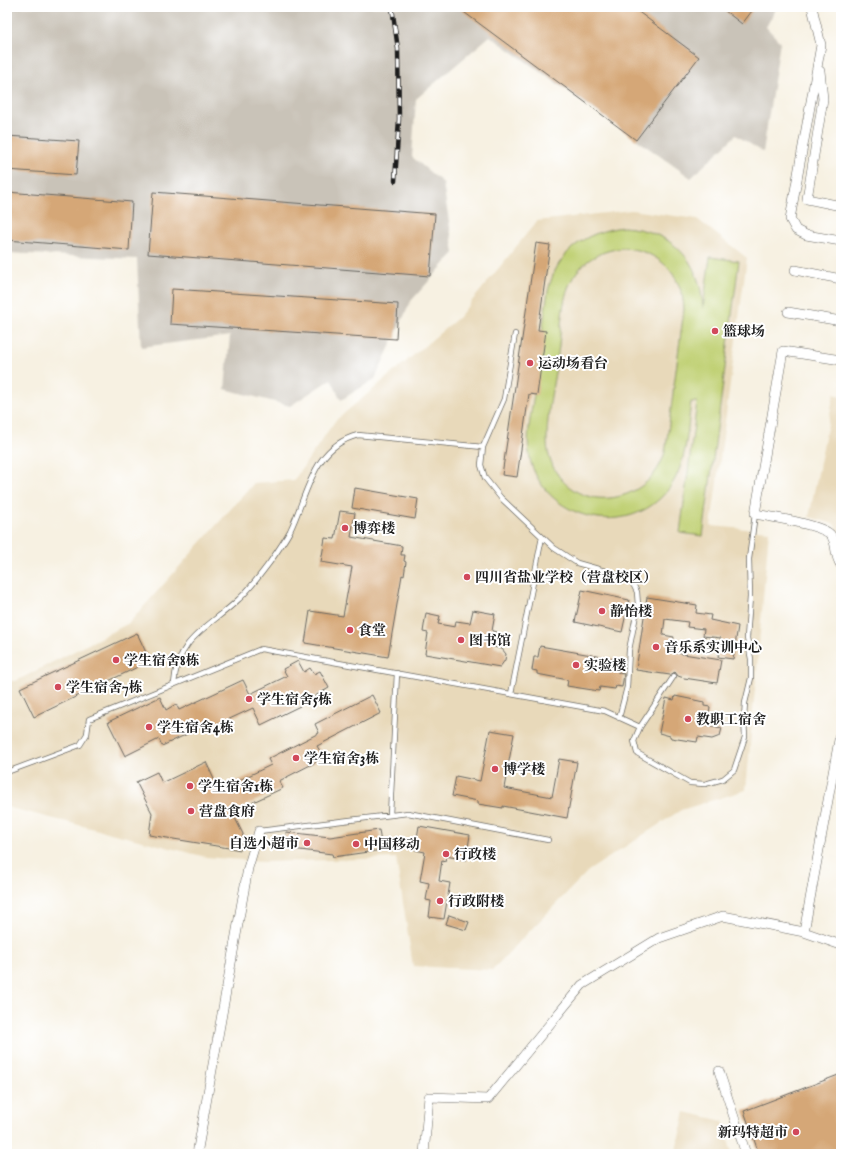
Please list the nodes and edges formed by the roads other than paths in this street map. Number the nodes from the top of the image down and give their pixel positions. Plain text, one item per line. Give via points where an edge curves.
1 (812, 7) edge
2 (819, 61) junction
3 (841, 206) edge
4 (841, 242) edge
5 (795, 270) dead end
6 (841, 278) edge
7 (788, 312) dead end
8 (841, 321) edge
9 (515, 334) dead end
10 (841, 360) edge
11 (483, 447) junction
12 (755, 514) junction
13 (542, 537) junction
14 (841, 565) edge
15 (398, 673) junction
16 (674, 676) dead end
17 (174, 684) junction
18 (511, 694) junction
19 (619, 718) junction
20 (640, 727) junction
21 (841, 729) edge
22 (7, 772) edge
23 (390, 815) junction
24 (259, 831) joint
25 (548, 840) dead end
26 (804, 932) junction
27 (841, 945) edge
28 (719, 1071) dead end
29 (197, 1154) edge
30 (424, 1154) edge
31 (746, 1154) edge

1 - 2 street via 821,45
2 - 3 street via 823,99 807,199
2 - 4 street via 790,219 796,230 806,235
5 - 6 street
7 - 8 street
9 - 11 lane via 504,399
10 - 12 street via 783,351
11 - 13 lane via 481,465 485,478 501,498
11 - 17 lane via 358,435 334,445 321,459 290,532 240,599 188,642 179,657
12 - 14 street via 816,527 830,534 834,542 836,559
12 - 20 lane via 749,558 747,638 751,678 744,719 745,737 734,770 723,779 705,784 690,783 637,753 634,741
13 - 18 lane
13 - 19 lane via 577,563 619,575 632,582 637,592 638,605 629,650 627,687
15 - 17 lane via 261,649
15 - 18 lane
15 - 23 lane
16 - 20 lane
17 - 22 lane via 89,719 87,734 80,745
18 - 19 lane via 605,711
19 - 20 lane
21 - 26 street
23 - 24 lane
23 - 25 lane via 408,813
24 - 29 street via 248,868
26 - 27 street
26 - 30 street via 723,916 659,938 582,985 488,1099 428,1097
28 - 31 street

